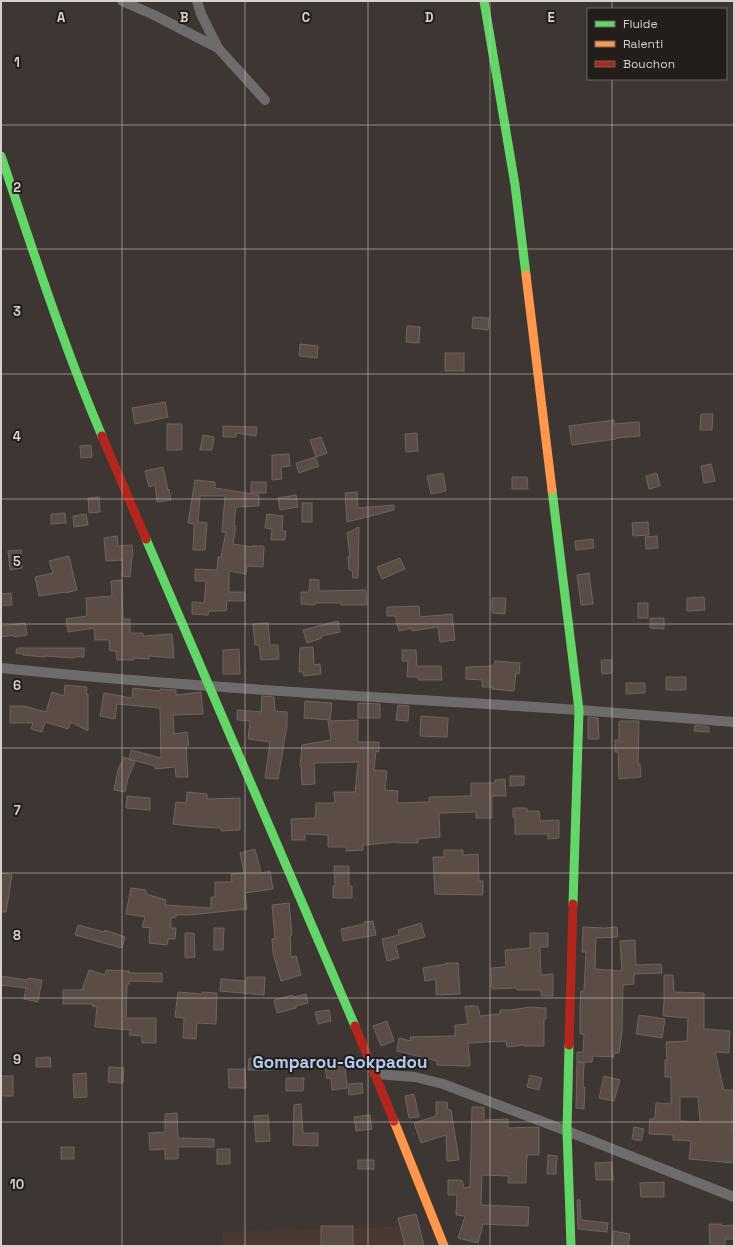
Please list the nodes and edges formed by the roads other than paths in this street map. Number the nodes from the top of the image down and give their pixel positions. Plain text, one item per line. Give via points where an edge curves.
1 (122, 1) edge
2 (197, 1) edge
3 (484, 1) edge
4 (218, 48) junction
5 (265, 100) dead end
6 (1, 156) edge
7 (1, 668) edge
8 (210, 687) junction
9 (579, 710) junction
10 (734, 722) edge
11 (375, 1074) junction
12 (567, 1131) junction
13 (734, 1197) edge
14 (444, 1246) edge
15 (570, 1246) edge

1 - 4 street
2 - 4 street
3 - 9 street via 515,185
4 - 5 street
6 - 8 street via 56,318 88,401
7 - 8 street
8 - 9 street
8 - 11 street
9 - 10 street
9 - 12 street
11 - 12 street via 415,1077 443,1084
11 - 14 street
12 - 13 street
12 - 15 street

